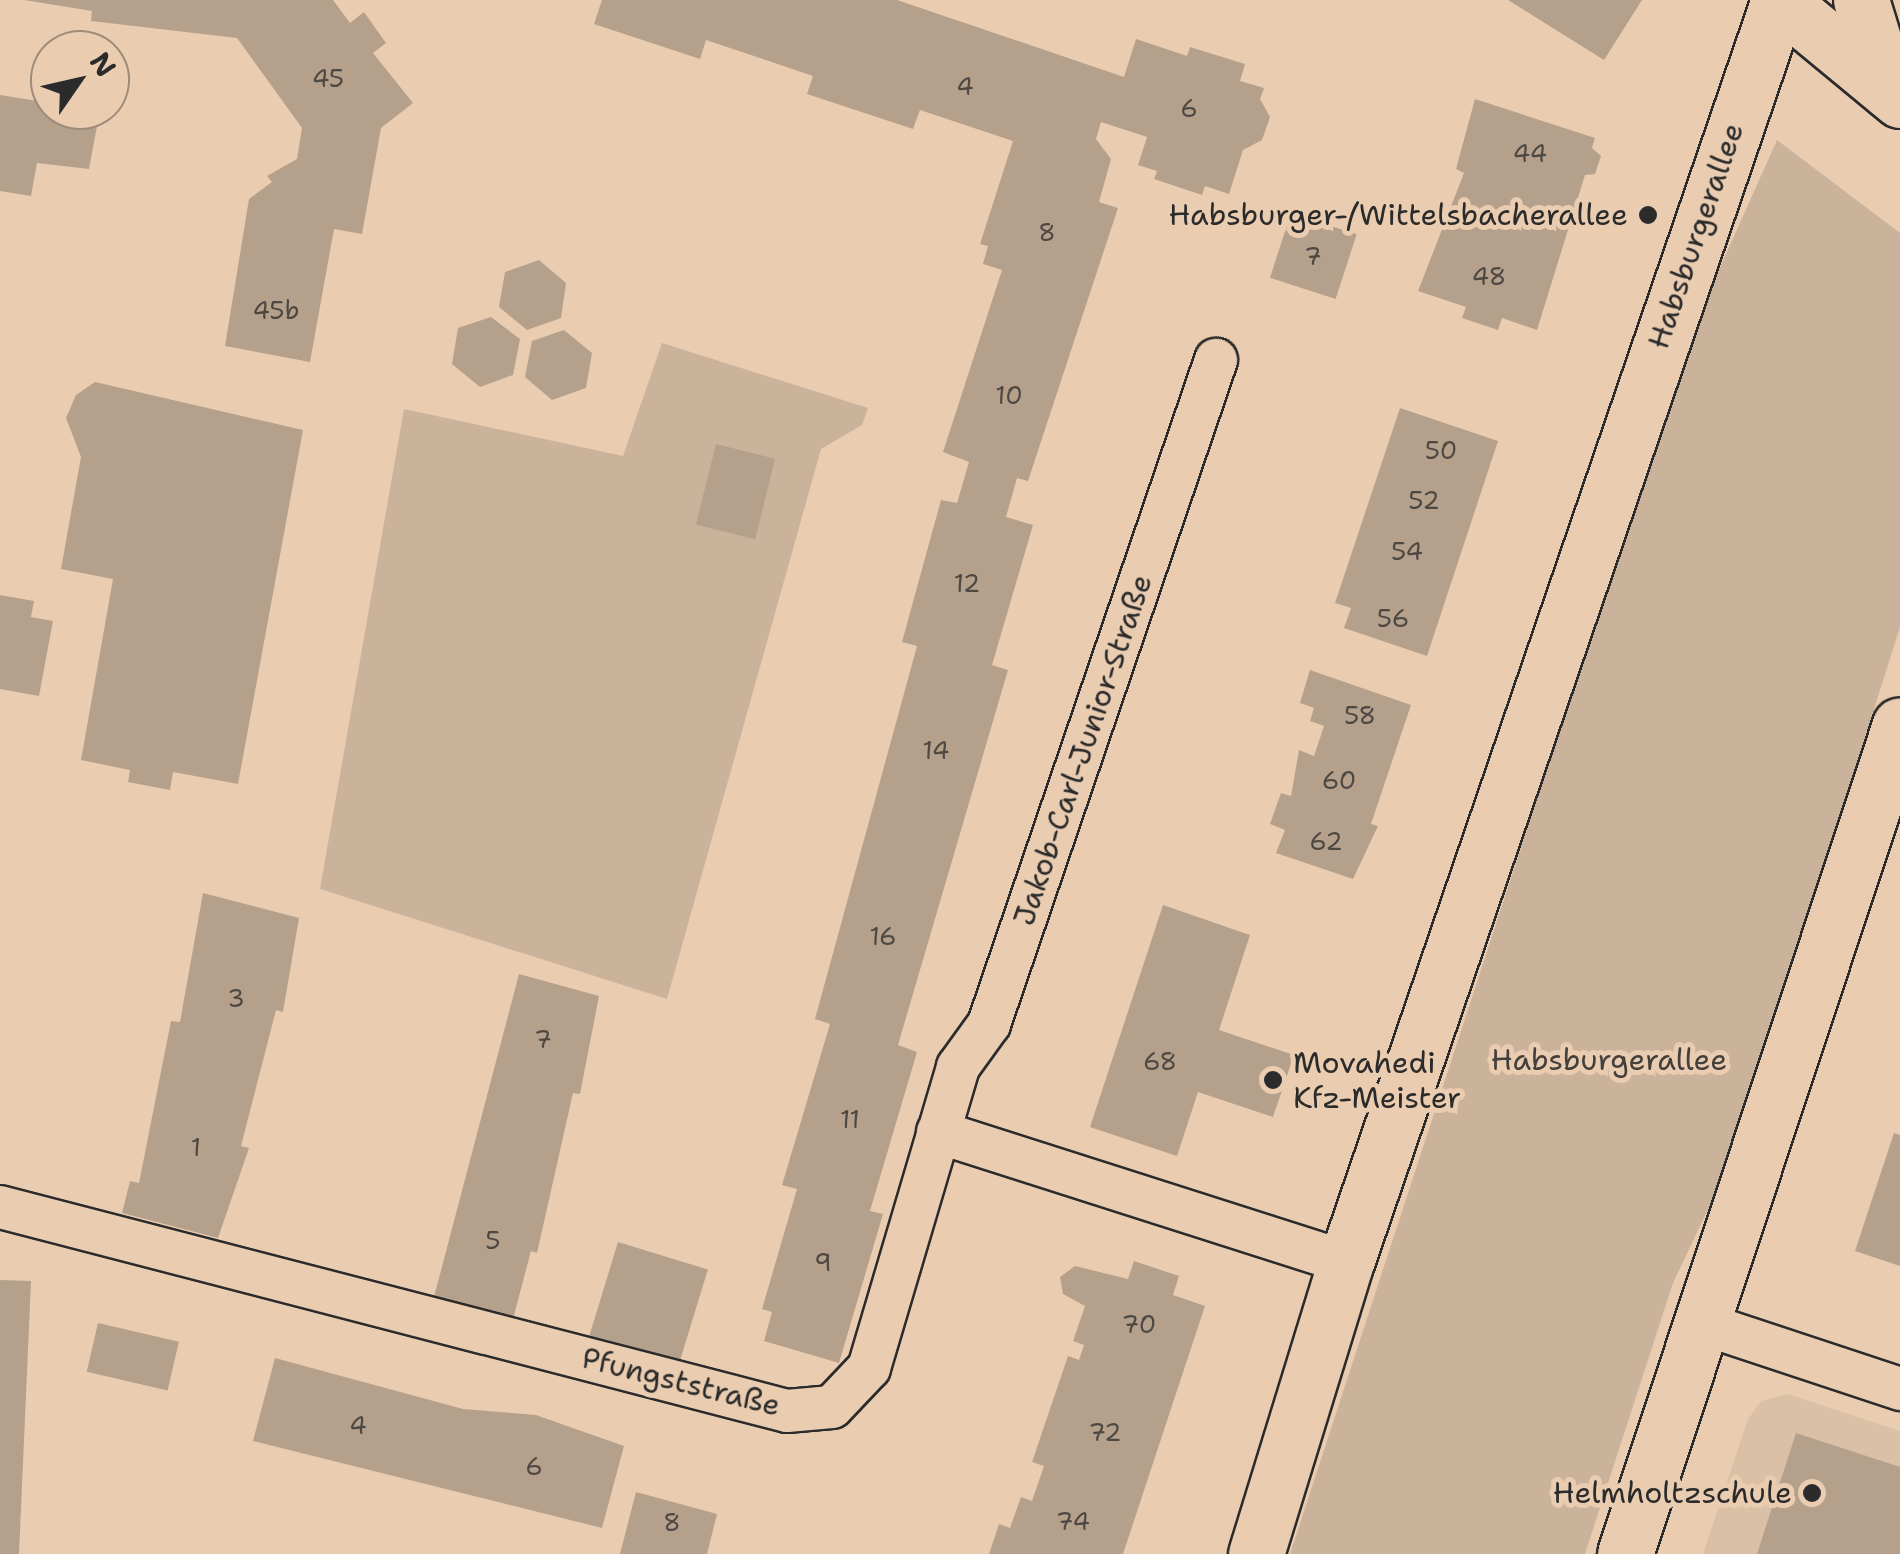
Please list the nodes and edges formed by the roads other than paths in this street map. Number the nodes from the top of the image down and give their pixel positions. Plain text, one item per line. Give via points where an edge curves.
1 (1779, 0) edge
2 (1861, 0) edge
3 (1895, 96) edge
4 (1216, 360) dead end
5 (1900, 725) edge
6 (938, 1132) junction
7 (0, 1207) edge
8 (1346, 1262) junction
9 (1701, 1323) junction
10 (1900, 1389) edge
11 (1256, 1554) edge
12 (1625, 1554) edge

1 - 3 main road
1 - 8 main road, Habsburgerallee
2 - 3 main road
4 - 6 street, Jakob-Carl-Junior-Straße via 989,1024 958,1066
5 - 9 main road
6 - 7 street, Pfungststraße via 868,1368 832,1407 786,1411
6 - 8 street
8 - 11 main road, Habsburgerallee
9 - 10 street
9 - 12 main road

